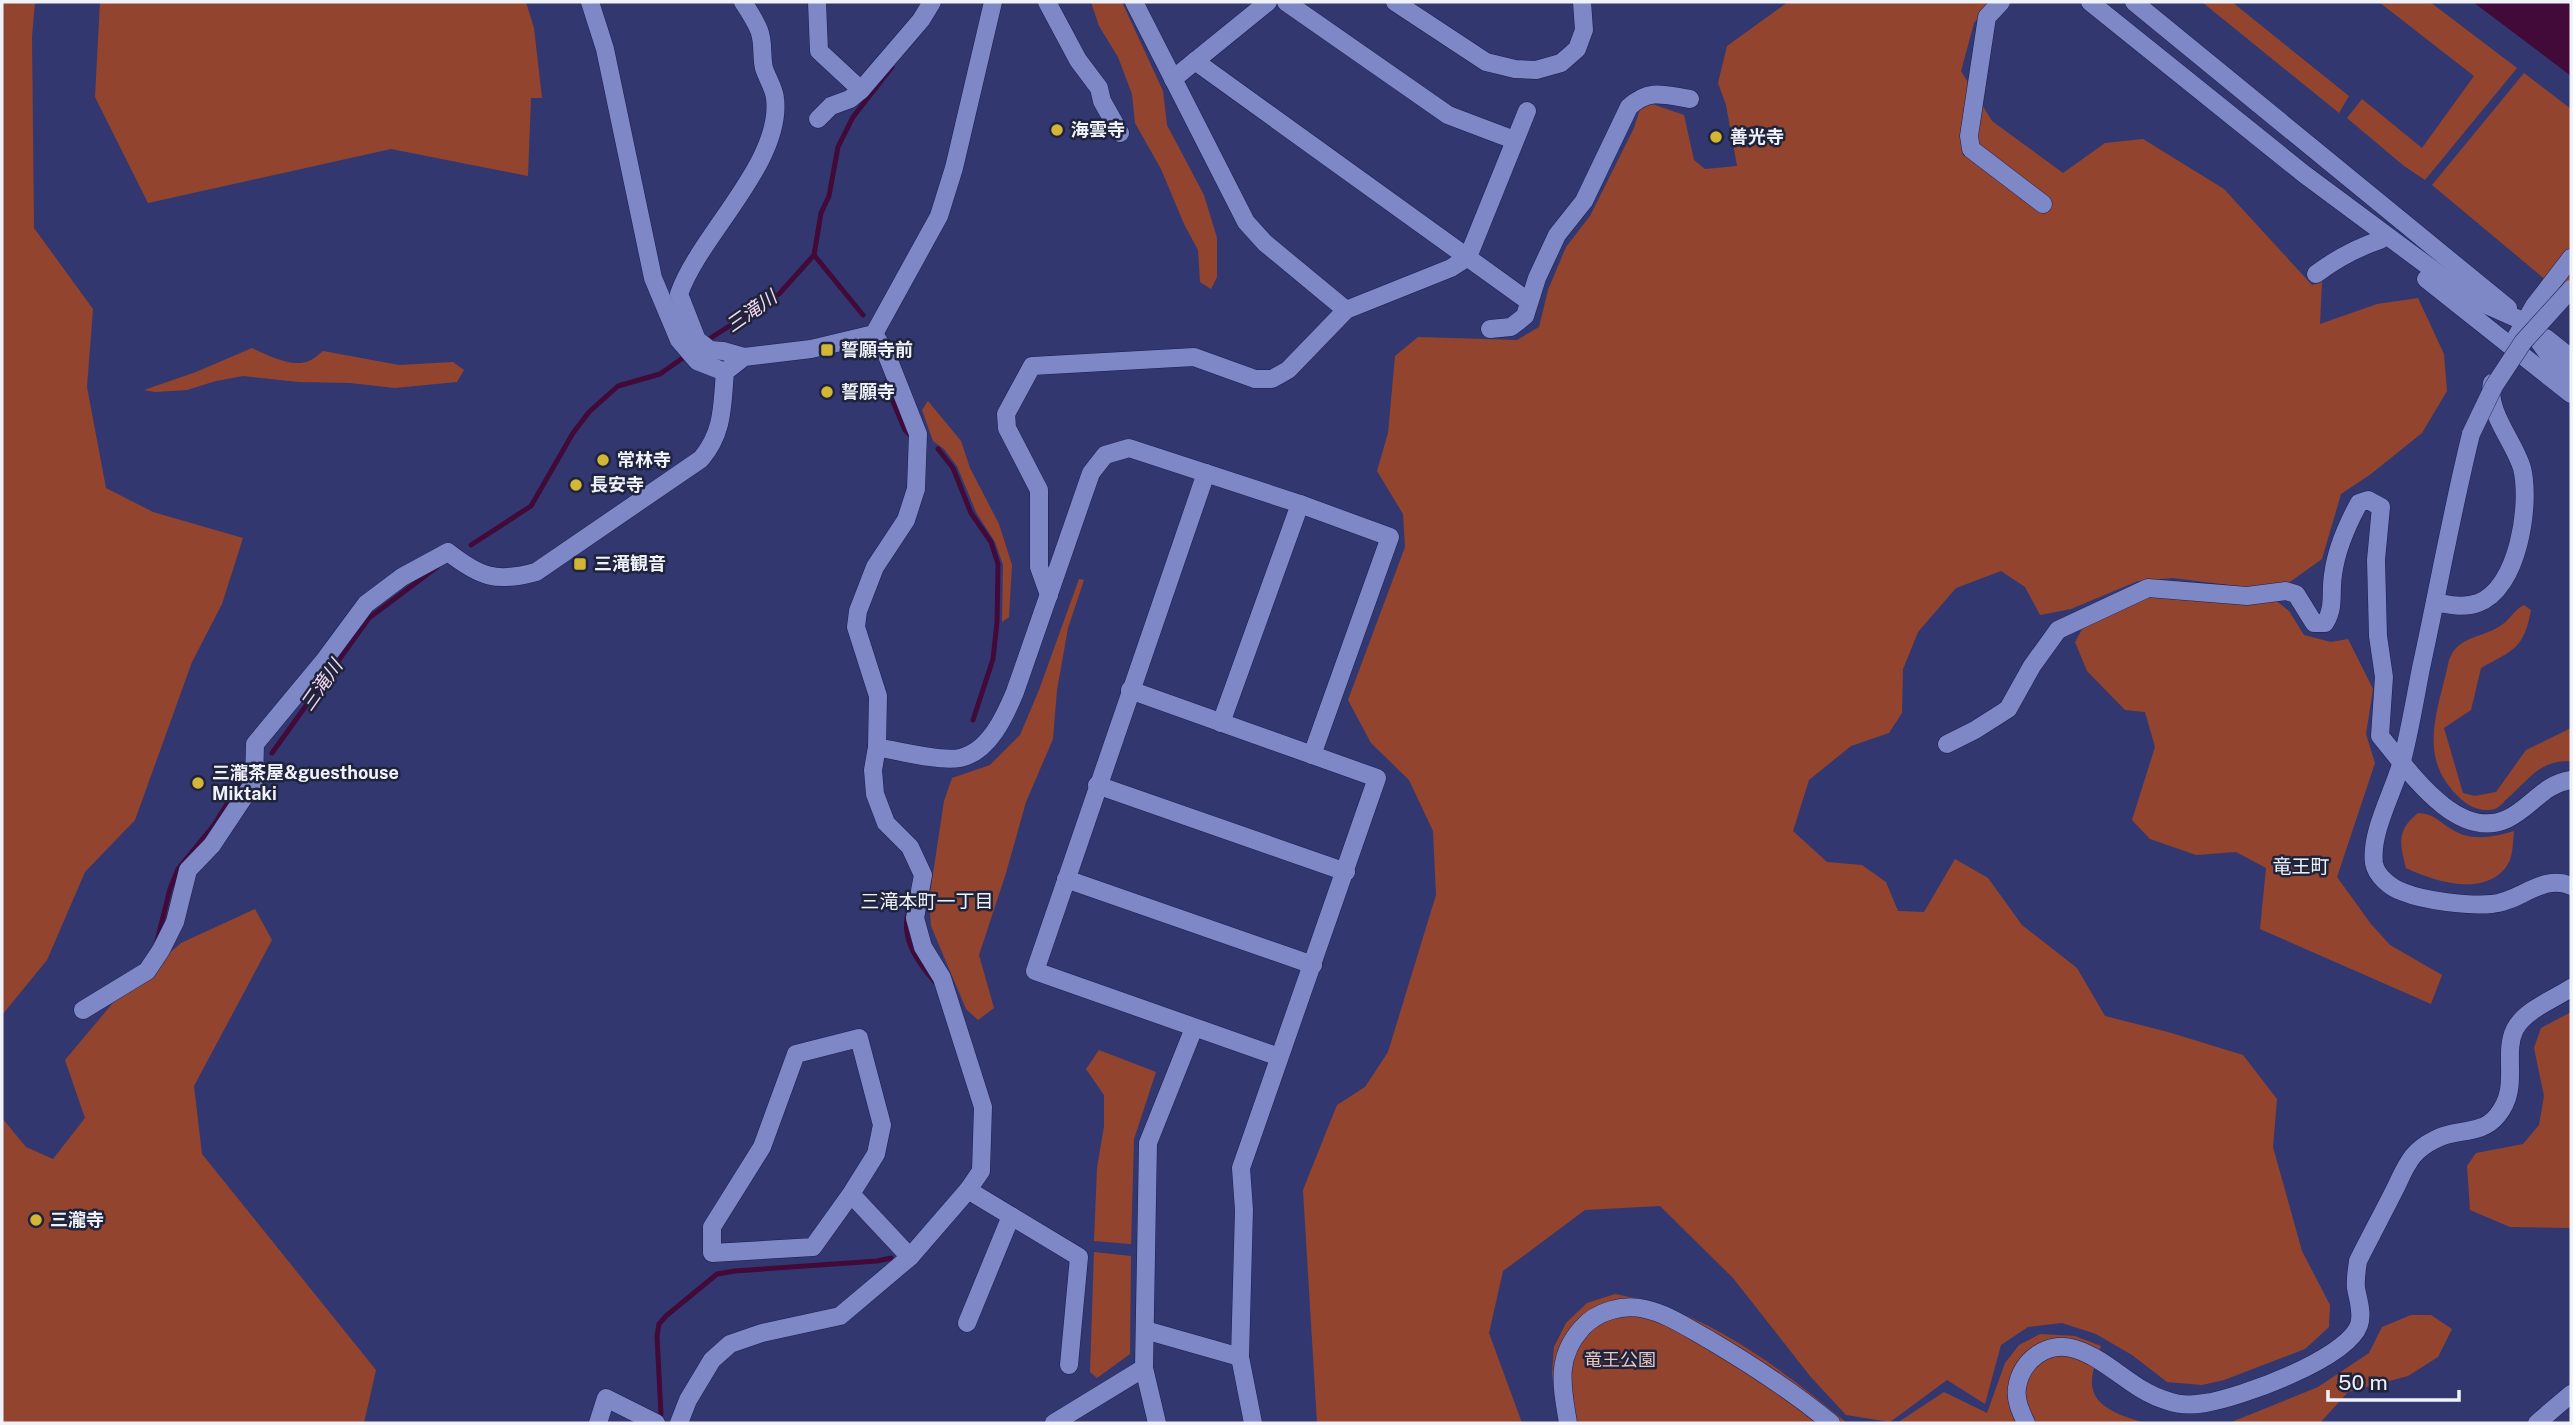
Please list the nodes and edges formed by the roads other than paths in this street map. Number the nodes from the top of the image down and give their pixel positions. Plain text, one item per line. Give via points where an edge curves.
1 (590, 2) edge
2 (743, 2) edge
3 (817, 2) edge
4 (932, 2) edge
5 (993, 2) edge
6 (1047, 2) edge
7 (1134, 2) edge
8 (1268, 2) edge
9 (1286, 2) edge
10 (1395, 2) edge
11 (1582, 2) edge
12 (2001, 2) edge
13 (2090, 2) edge
14 (2134, 2) edge
15 (1195, 61) junction
16 (1173, 79) junction
17 (861, 90) junction
18 (1690, 99) dead end
19 (1527, 111) dead end
20 (818, 119) dead end
21 (1120, 133) dead end
22 (1514, 139) junction
23 (2304, 174) junction
24 (2043, 204) dead end
25 (2380, 240) junction
26 (1468, 257) junction
27 (2571, 258) edge
28 (2316, 274) dead end
29 (2571, 289) edge
30 (1528, 301) junction
31 (1346, 310) junction
32 (2529, 314) junction
33 (1490, 329) dead end
34 (874, 334) junction
35 (744, 358) junction
36 (2571, 358) edge
37 (725, 372) junction
38 (2571, 377) edge
39 (2571, 394) edge
40 (1206, 473) junction
41 (1300, 504) junction
42 (1049, 595) junction
43 (2435, 602) junction
44 (1130, 690) junction
45 (1221, 723) junction
46 (1947, 744) dead end
47 (877, 747) junction
48 (1312, 755) junction
49 (2402, 762) junction
50 (2571, 780) edge
51 (1097, 785) junction
52 (1346, 872) junction
53 (1066, 879) junction
54 (2571, 886) edge
55 (1313, 965) junction
56 (2571, 988) edge
57 (83, 1010) dead end
58 (1194, 1028) junction
59 (1279, 1058) junction
60 (968, 1190) junction
61 (851, 1194) junction
62 (1011, 1216) junction
63 (910, 1257) junction
64 (967, 1323) dead end
65 (1145, 1330) junction
66 (1241, 1357) junction
67 (1069, 1365) dead end
68 (1144, 1368) junction
69 (2571, 1394) edge
70 (598, 1423) edge
71 (656, 1423) edge
72 (679, 1423) edge
73 (1055, 1423) edge
74 (1157, 1423) edge
75 (1253, 1423) edge
76 (1568, 1423) edge
77 (1831, 1423) edge
78 (2026, 1423) edge
79 (2538, 1423) edge

1 - 37 street via 605,49 653,278 679,340 697,361
2 - 35 street via 760,32 763,65 775,98 774,126 762,159 704,244 678,294 697,340 710,350
3 - 17 street via 819,51
4 - 17 street
5 - 34 street via 939,216
6 - 21 street via 1099,88
7 - 16 street
8 - 15 street
9 - 22 street via 1447,116
10 - 11 street via 1486,62 1536,70 1561,63 1577,49 1584,30
12 - 24 street via 1987,17 1969,136 1971,149
13 - 23 street
14 - 32 street
15 - 16 street
15 - 26 street
16 - 31 street via 1246,222
17 - 20 street via 831,106
18 - 30 street via 1653,93 1629,107 1584,201 1557,235
19 - 22 street
22 - 26 street
23 - 25 street
23 - 32 street via 2470,298
25 - 28 street via 2358,247
25 - 39 street
26 - 30 street
26 - 31 street
27 - 32 street
29 - 43 street, bridge via 2524,342 2494,386 2471,434
30 - 33 street via 1525,316 1511,327
31 - 42 street via 1288,370 1272,379 1255,379 1194,357 1032,366 1006,414 1007,428 1039,490 1039,567
32 - 36 street
32 - 38 street via 2548,354
32 - 43 street via 2494,376 2490,392 2522,469 2524,523 2502,585 2491,596 2477,604
34 - 35 street
34 - 47 street via 918,434 916,489 906,520 875,567 858,611 856,627 878,696
35 - 37 street
37 - 57 street via 721,420 713,444 701,458 536,572 513,578 488,577 449,552 402,577 366,604 255,744 254,782 212,845 188,870 175,922 147,971
40 - 41 street
40 - 42 street via 1129,448 1105,455 1091,473
40 - 44 street
41 - 45 street
41 - 48 street via 1390,537
42 - 47 street via 1008,710 976,751 960,758 941,758
43 - 49 street
44 - 45 street
44 - 51 street
45 - 48 street
46 - 49 street via 2008,709 2058,630 2148,588 2247,596 2286,591 2296,594 2314,623 2325,623 2332,612 2333,576 2345,529 2359,503 2368,500 2381,507 2376,560 2378,636 2385,677 2380,736
47 - 60 street via 875,794 887,822 910,847 923,875 915,918 923,947 942,978 983,1107 981,1171
48 - 52 street via 1377,778
49 - 50 street via 2455,815 2485,825 2508,818 2546,788
49 - 54 street via 2374,852 2375,866 2391,887 2422,897 2491,904 2550,882
51 - 52 street
51 - 53 street
52 - 55 street
53 - 55 street
53 - 58 street via 1035,971
55 - 59 street
56 - 78 street via 2516,1027 2512,1077 2495,1120 2436,1138 2412,1157 2358,1261 2360,1310 2358,1326 2349,1338 2299,1371 2239,1395 2190,1404 2149,1395 2107,1364 2074,1348 2052,1348 2035,1355 2024,1367 2017,1388
58 - 59 street
58 - 65 street via 1148,1143
59 - 66 street via 1241,1168
60 - 62 street
60 - 63 street
61 - 61 street via 813,1247 712,1253 712,1227 762,1147 796,1054 859,1038 881,1125 876,1154
61 - 63 street
62 - 64 street
62 - 67 street via 1079,1257
63 - 72 street via 840,1316 730,1344 712,1360
65 - 66 street
65 - 68 street
66 - 75 street
68 - 73 street
68 - 74 street
69 - 79 street
70 - 71 street via 606,1398
76 - 77 street via 1562,1387 1570,1341 1604,1311 1624,1308 1644,1309 1674,1320 1793,1391

